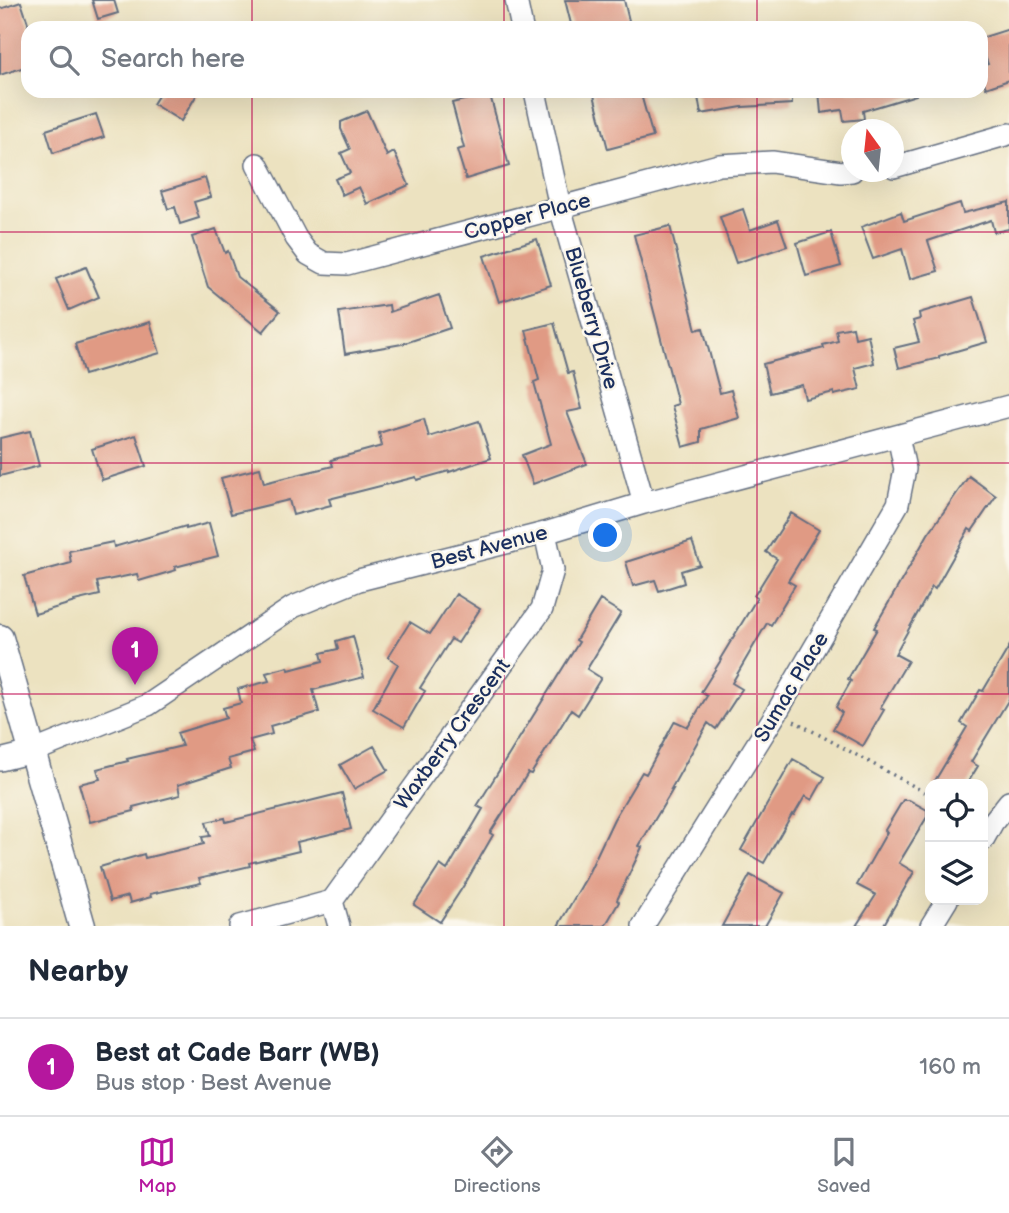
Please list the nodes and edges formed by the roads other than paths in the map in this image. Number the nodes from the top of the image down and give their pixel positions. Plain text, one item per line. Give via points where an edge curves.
1 (516, 0) edge
2 (520, 21) edge
3 (537, 98) edge
4 (1009, 134) edge
5 (257, 164) dead end
6 (904, 164) edge
7 (841, 172) edge
8 (560, 207) junction
9 (1009, 406) edge
10 (898, 436) junction
11 (645, 503) junction
12 (545, 533) junction
13 (0, 638) edge
14 (32, 752) junction
15 (0, 760) edge
16 (1009, 802) edge
17 (995, 831) edge
18 (332, 901) junction
19 (944, 905) edge
20 (82, 926) edge
21 (240, 926) edge
22 (339, 926) edge
23 (643, 926) edge
24 (931, 926) edge

1 - 2 street
3 - 8 street, Blueberry Drive
4 - 6 street
5 - 8 street, Copper Place via 296,237 308,254 324,263 347,264
7 - 8 street, Copper Place via 772,162 719,165
8 - 11 street, Blueberry Drive
9 - 10 street, Best Avenue
10 - 11 street, Best Avenue
10 - 23 street, Sumac Place via 905,469 898,504 777,712
11 - 12 street, Best Avenue
12 - 14 street, Best Avenue via 359,580 293,607 148,705
12 - 18 street, Waxberry Crescent via 553,570 542,609
13 - 14 street
14 - 15 street, Best Avenue
14 - 20 street
16 - 17 street
18 - 21 street
18 - 22 street
19 - 24 street

